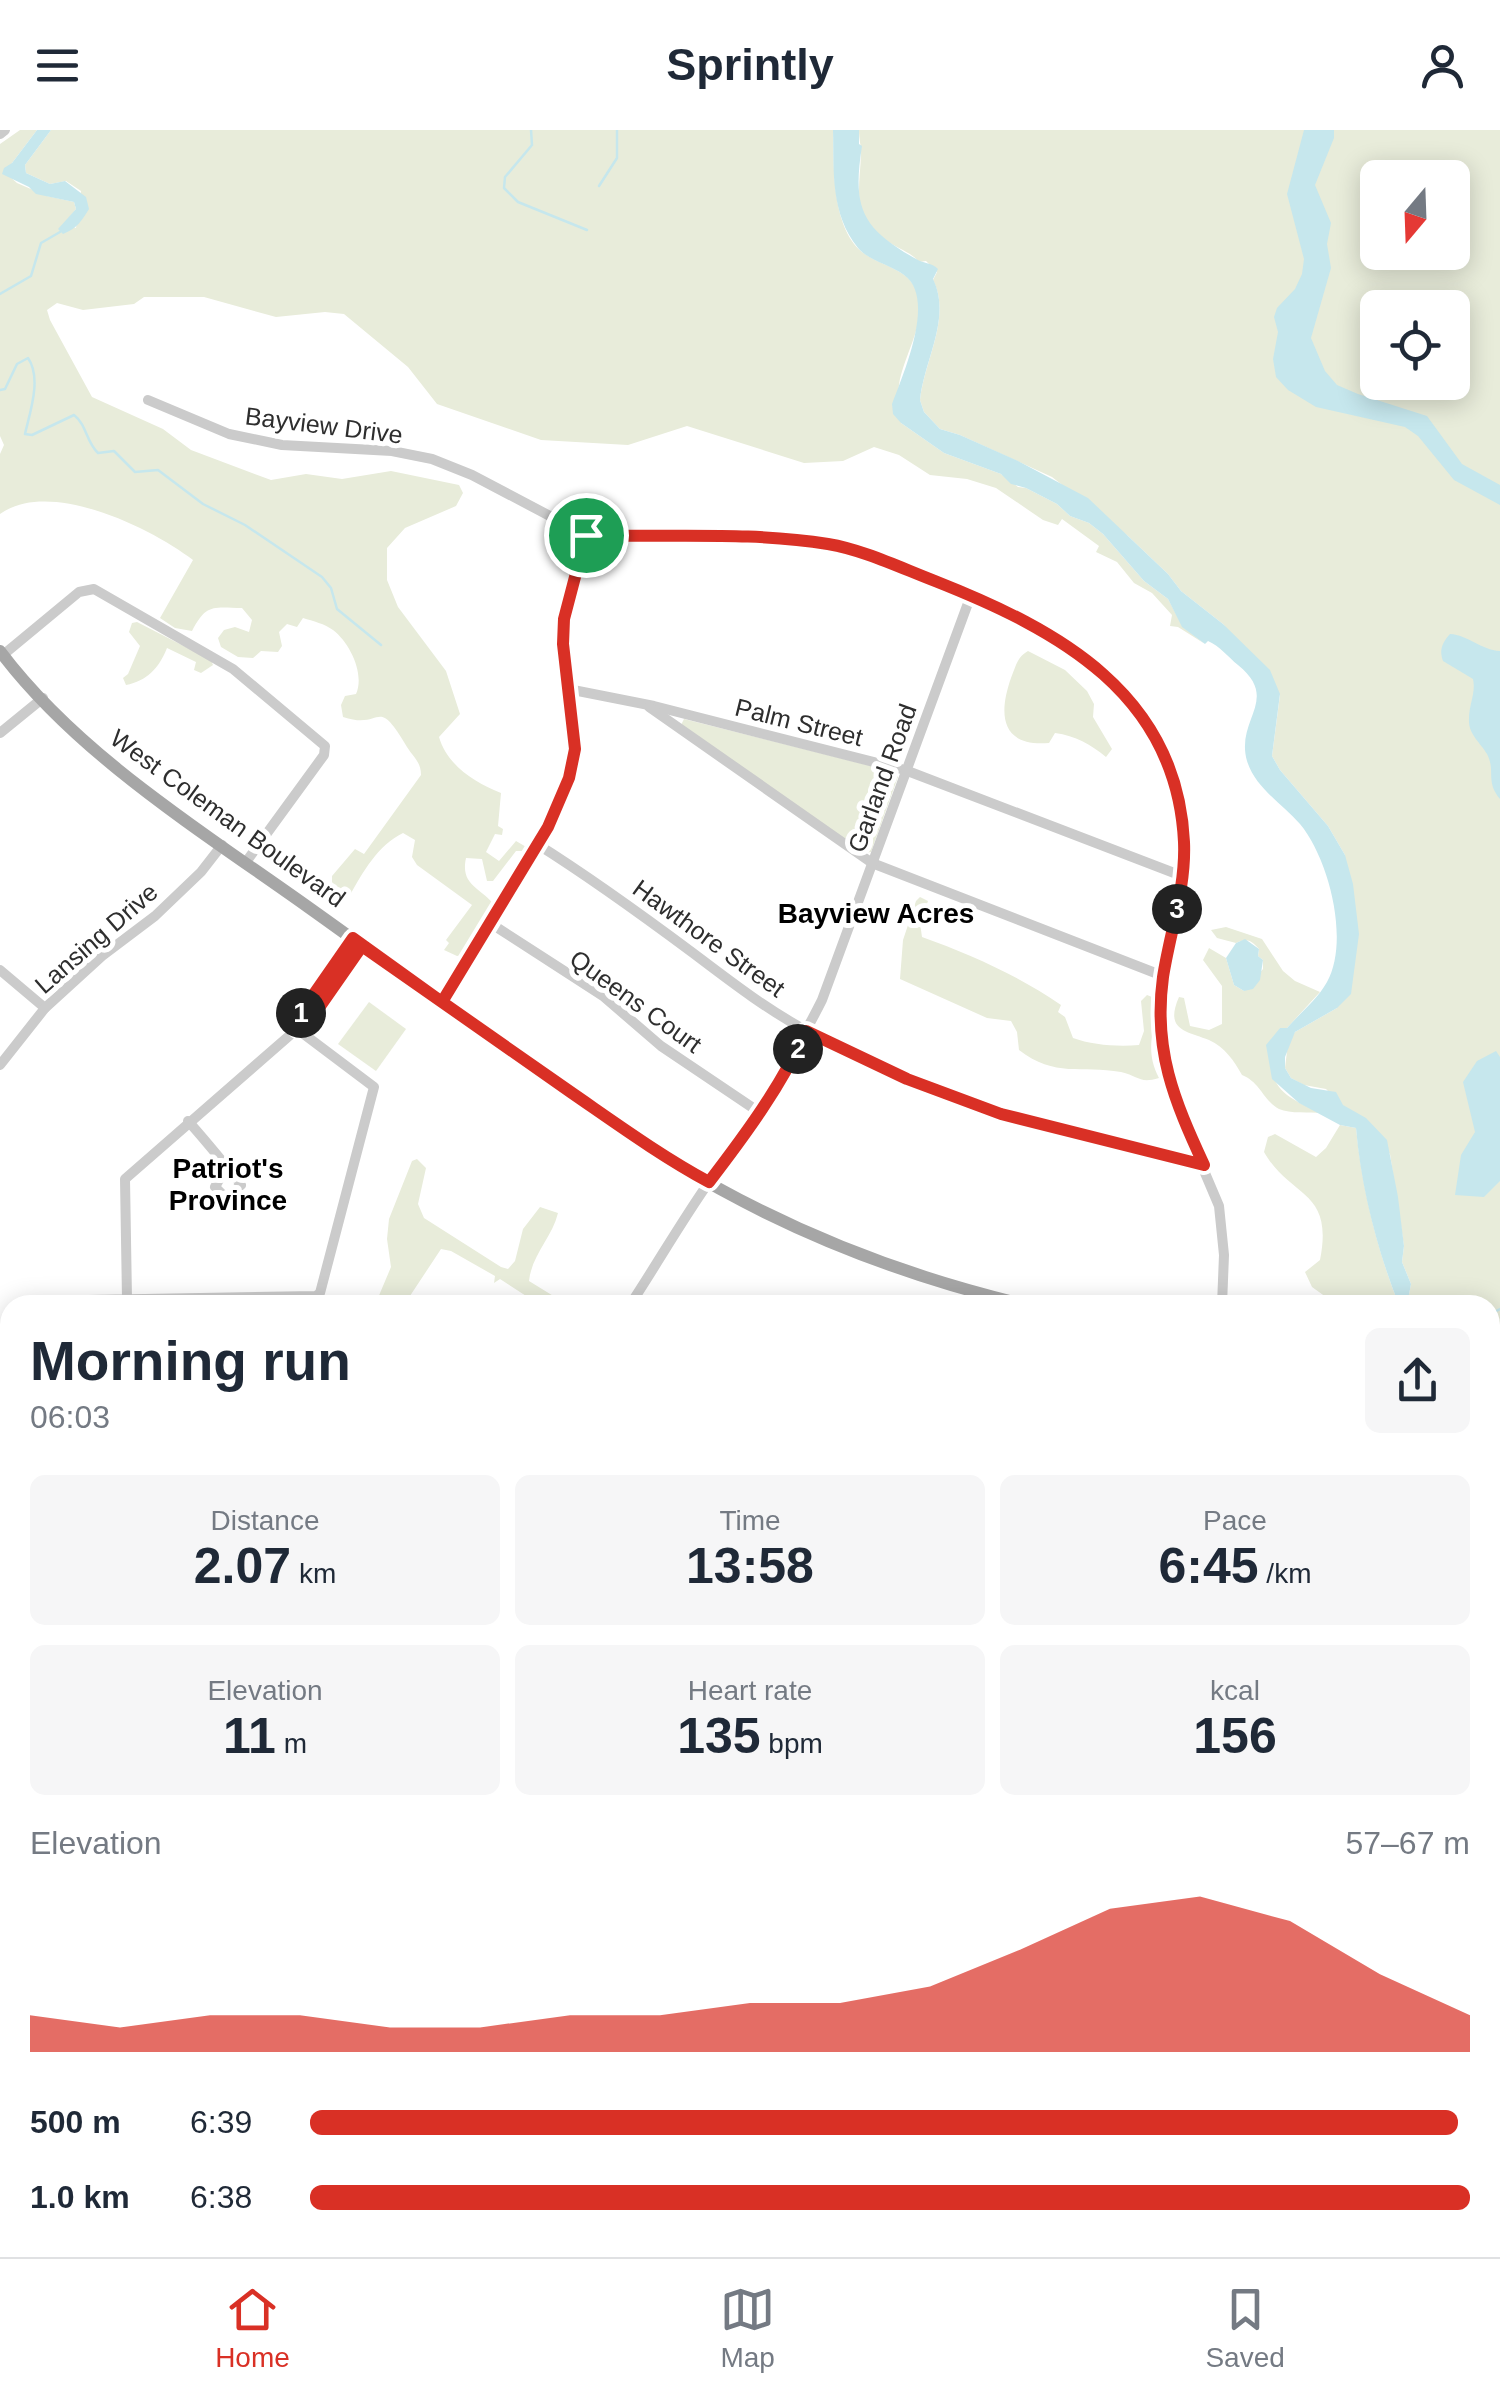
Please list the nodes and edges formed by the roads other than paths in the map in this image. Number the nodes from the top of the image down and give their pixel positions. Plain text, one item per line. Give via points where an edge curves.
1 (148, 400) dead end
2 (586, 535) junction
3 (971, 595) junction
4 (2, 653) edge
5 (568, 689) junction
6 (43, 698) junction
7 (644, 704) junction
8 (0, 733) edge
9 (905, 770) junction
10 (537, 844) junction
11 (222, 845) junction
12 (246, 862) junction
13 (872, 862) junction
14 (1182, 876) junction
15 (490, 922) junction
16 (358, 942) junction
17 (0, 970) edge
18 (1163, 976) junction
19 (442, 1002) junction
20 (45, 1008) junction
21 (297, 1029) junction
22 (806, 1031) junction
23 (0, 1065) edge
24 (759, 1112) junction
25 (188, 1120) junction
26 (1204, 1165) junction
27 (226, 1166) dead end
28 (709, 1182) junction
29 (127, 1295) edge
30 (317, 1295) edge
31 (636, 1295) edge
32 (991, 1295) edge
33 (1222, 1295) edge
34 (415, 2257) edge
35 (425, 2257) edge

1 - 2 street, Bayview Drive via 229,434 432,459
2 - 3 street, Bayview Drive via 784,538 833,545
2 - 5 street via 564,619
3 - 9 street, Garland Road
3 - 14 street, Bayview Drive via 1057,640 1147,721 1174,783
4 - 6 main road, West Coleman Boulevard
4 - 12 street via 79,592 94,589 233,669 325,746
5 - 7 street, Palm Street
5 - 10 street via 575,749 560,802
6 - 8 street
6 - 11 main road, West Coleman Boulevard via 107,760
7 - 9 street, Palm Street
7 - 13 street
9 - 13 street, Garland Road
9 - 14 street, Palm Street
10 - 15 street
10 - 22 street, Hawthore Street
11 - 12 main road, West Coleman Boulevard
11 - 20 street, Lansing Drive via 155,916
12 - 16 main road, West Coleman Boulevard
13 - 18 street
13 - 22 street, Garland Road
14 - 18 street, Bayview Drive
15 - 19 street
15 - 24 street, Queens Court via 604,996 661,1046
16 - 19 main road, West Coleman Boulevard
16 - 21 street via 307,1025
17 - 20 street
18 - 26 street, Bayview Drive via 1165,1070
19 - 28 main road, West Coleman Boulevard
20 - 23 street, Lansing Drive
21 - 25 street
21 - 30 street via 374,1087
22 - 24 street, Garland Road
22 - 26 street, Hawthore Street via 1001,1114
24 - 28 street, Garland Road
25 - 27 street
25 - 29 street via 125,1179
26 - 33 street, Bayview Drive via 1222,1218
28 - 31 street, Garland Road
28 - 32 main road, West Coleman Boulevard via 884,1264
34 - 35 highway

